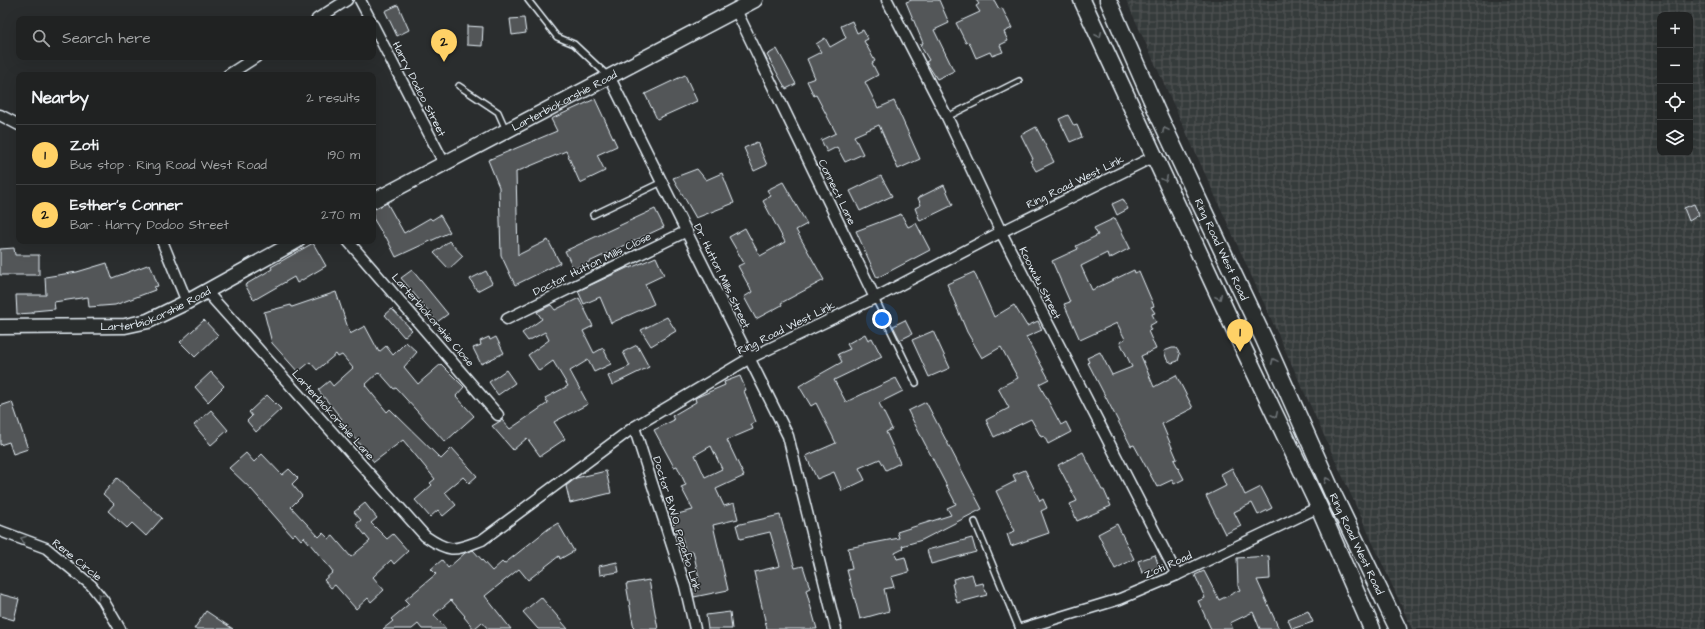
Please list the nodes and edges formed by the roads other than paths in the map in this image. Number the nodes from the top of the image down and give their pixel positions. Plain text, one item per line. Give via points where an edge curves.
1 (347, 0) edge
2 (360, 0) edge
3 (528, 0) edge
4 (755, 0) edge
5 (887, 0) edge
6 (1082, 0) edge
7 (1108, 1) edge
8 (736, 10) junction
9 (322, 16) edge
10 (368, 16) edge
11 (376, 32) edge
12 (251, 60) edge
13 (233, 72) edge
14 (610, 78) junction
15 (1019, 81) dead end
16 (459, 86) dead end
17 (0, 115) edge
18 (947, 117) junction
19 (16, 123) edge
20 (506, 131) junction
21 (1154, 156) junction
22 (444, 163) junction
23 (662, 182) junction
24 (376, 199) edge
25 (593, 215) dead end
26 (687, 231) junction
27 (1001, 232) junction
28 (163, 244) edge
29 (289, 244) edge
30 (351, 244) edge
31 (206, 291) junction
32 (875, 298) junction
33 (187, 302) junction
34 (507, 319) dead end
35 (0, 327) edge
36 (750, 358) junction
37 (916, 383) dead end
38 (498, 415) dead end
39 (634, 427) junction
40 (1319, 507) junction
41 (975, 522) dead end
42 (0, 531) edge
43 (447, 549) joint
44 (1177, 575) junction
45 (120, 629) edge
46 (695, 629) edge
47 (836, 629) edge
48 (1020, 629) edge
49 (1372, 629) edge
50 (1398, 629) edge

1 - 9 street
2 - 10 street
3 - 14 lane via 557,36 574,44
4 - 8 street, Larterbiokorshie Road
5 - 18 street, Koowulu Street
6 -> 21 main road, Ring Road West Road
50 -> 7 main road, Ring Road West Road via 1157,112
8 - 14 street, Larterbiokorshie Road
8 - 32 street, Connect Lane
11 - 22 street, Harry Dodoo Street
12 - 13 street
14 - 20 street, Larterbiokorshie Road
14 - 23 street, Dr. Hutton Mills Street
15 - 18 lane
16 - 20 lane via 498,112
17 - 19 street
18 - 27 street, Koowulu Street
20 - 22 street, Larterbiokorshie Road
21 - 27 street, Ring Road West Link
21 -> 40 main road, Ring Road West Road
22 - 24 street, Larterbiokorshie Road
23 - 25 lane
23 - 26 street, Dr. Hutton Mills Street
26 - 34 street, Doctor Hutton Mills Close
26 - 36 street, Dr. Hutton Mills Street
27 - 32 street, Ring Road West Link
27 - 44 street, Koowulu Street
28 - 33 street
29 - 31 street, Larterbiokorshie Road
30 - 38 street, Larterbiokorshie Close
31 - 33 street, Larterbiokorshie Road
31 - 43 street, Larterbiokorshie Lane via 425,536
32 - 36 street, Ring Road West Link
32 - 37 lane, Connect Lane
33 - 35 street, Larterbiokorshie Road via 148,321 125,326
36 - 39 street, Ring Road West Link
36 - 47 street, Dr. Hutton Mills Street via 788,436
39 - 43 street, Ring Road West Link via 482,540 457,550
39 - 46 street, Doctor B.W.O. Papafio Link via 685,586
40 - 44 street, Zoti Road
40 - 49 main road, Ring Road West Road
41 - 48 lane
45 -> 42 street, Rene Circle via 91,585 46,548
44 - 48 street, Zoti Road via 1120,599

